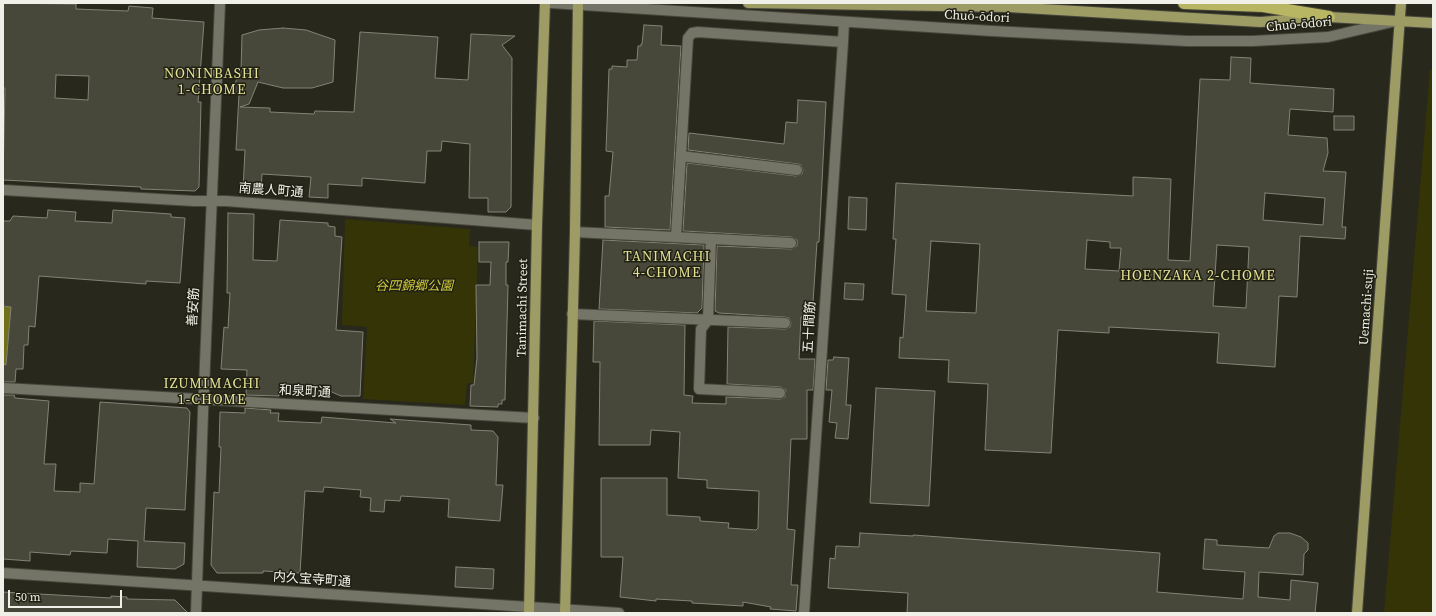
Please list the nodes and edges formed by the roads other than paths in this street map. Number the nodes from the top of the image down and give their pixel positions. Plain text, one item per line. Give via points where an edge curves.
1 (220, 3) edge
2 (545, 3) edge
3 (551, 3) edge
4 (748, 3) edge
5 (1184, 3) edge
6 (1190, 3) edge
7 (1401, 3) edge
8 (578, 4) edge
9 (1329, 16) junction
10 (1400, 20) junction
11 (844, 22) junction
12 (1433, 23) edge
13 (842, 42) junction
14 (682, 156) junction
15 (797, 170) dead end
16 (3, 190) edge
17 (212, 201) junction
18 (537, 225) junction
19 (575, 232) junction
20 (676, 237) junction
21 (711, 239) junction
22 (792, 243) dead end
23 (572, 314) junction
24 (708, 320) junction
25 (785, 323) dead end
26 (3, 388) edge
27 (780, 393) dead end
28 (203, 399) junction
29 (534, 418) junction
30 (3, 573) edge
31 (197, 586) junction
32 (529, 610) edge
33 (565, 611) edge
34 (196, 613) edge
35 (619, 613) edge
36 (804, 613) edge
37 (1357, 613) edge

1 - 17 street, 善安筋
2 - 18 main road, Tanimachi Street
3 - 8 street, Chuō-ōdori
4 - 9 main road via 1008,7 1260,22
5 - 6 highway
6 - 9 highway via 1263,6
7 - 10 main road, Uemachi-suji
8 - 11 street, Chuō-ōdori
8 - 19 main road
9 - 10 main road
10 - 11 street, Chuō-ōdori via 1328,37 1253,41 1163,40
10 - 12 main road
10 - 37 main road, Uemachi-suji
11 - 13 street, 五十間筋
13 - 14 street via 698,32 692,34 688,38
13 - 36 street, 五十間筋
14 - 15 street
14 - 20 street
16 - 17 street, 南農人町通
17 - 18 street, 南農人町通
17 - 28 street, 善安筋
18 - 29 main road, Tanimachi Street
19 - 20 street
19 - 23 main road
20 - 21 street
21 - 22 street
21 - 24 street
23 - 24 street
23 - 33 main road
24 - 25 street
24 - 27 street via 701,329 700,389
26 - 28 street, 和泉町通
28 - 29 street, 和泉町通
28 - 31 street, 善安筋
29 - 32 main road, Tanimachi Street
30 - 31 street, 内久宝寺町通
31 - 32 street, 内久宝寺町通
31 - 34 street, 善安筋
32 - 33 street, 内久宝寺町通
33 - 35 street, 内久宝寺町通

